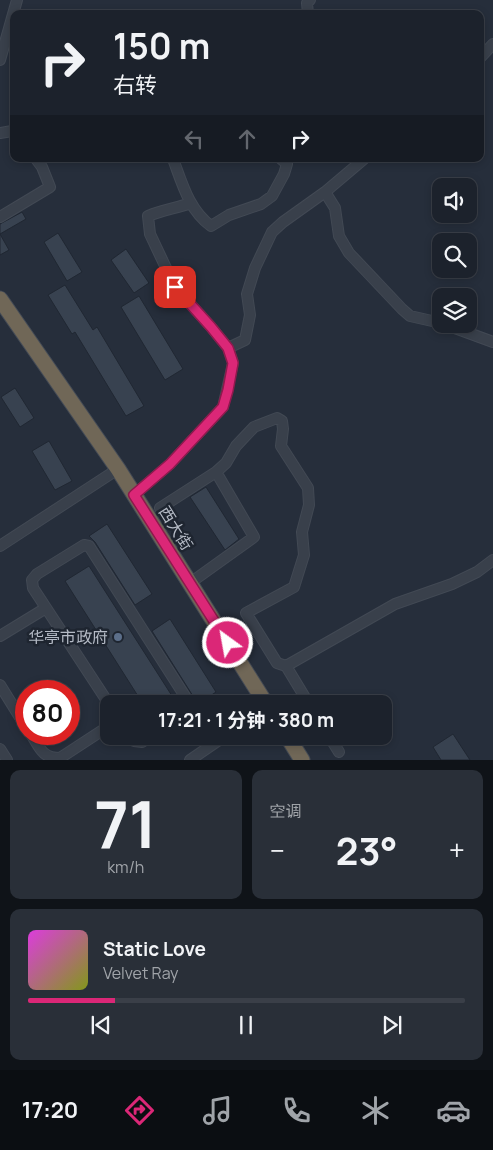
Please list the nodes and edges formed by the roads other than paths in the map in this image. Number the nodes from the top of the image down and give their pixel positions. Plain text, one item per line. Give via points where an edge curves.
1 (10, 25) edge
2 (493, 44) edge
3 (484, 54) edge
4 (0, 60) edge
5 (38, 162) edge
6 (173, 162) edge
7 (285, 162) edge
8 (360, 162) edge
9 (325, 192) junction
10 (191, 203) junction
11 (0, 217) edge
12 (0, 300) edge
13 (432, 321) edge
14 (469, 333) edge
15 (493, 342) edge
16 (228, 348) junction
17 (118, 469) junction
18 (219, 477) dead end
19 (134, 495) junction
20 (160, 508) dead end
21 (0, 546) edge
22 (493, 560) edge
23 (190, 583) junction
24 (46, 608) junction
25 (0, 636) edge
26 (286, 666) junction
27 (0, 685) edge
28 (103, 695) edge
29 (184, 695) edge
30 (260, 695) edge
31 (302, 695) edge
32 (15, 709) edge
33 (100, 732) edge
34 (38, 745) edge
35 (80, 745) edge
36 (80, 745) edge
37 (212, 745) edge
38 (292, 745) edge
39 (335, 745) edge
40 (0, 749) edge
41 (339, 752) dead end
42 (7, 760) edge
43 (190, 760) edge
44 (302, 760) edge

1 - 4 street
2 - 3 street
5 - 11 street via 50,187
6 - 10 street
7 - 10 street via 284,174 272,196 211,226 200,218
8 - 9 street
9 - 13 street via 335,208 339,236 349,253 402,310 410,316
9 - 16 street via 272,232 247,294 250,315 245,340
10 - 16 street via 148,216 150,234 175,287
12 - 17 highway, 西大街
14 - 15 street
16 - 19 street via 233,363 223,407 170,464
17 - 19 highway, 西大街
17 - 21 street
18 - 23 street via 254,537
19 - 23 highway, 西大街
20 - 26 street via 216,472 254,427 277,418 282,421 281,446 308,488 309,505 302,532 304,555 294,587 246,613 277,663
22 - 26 street via 452,584 395,604
23 - 30 highway, 西大街
24 - 25 street
24 - 28 street
24 - 29 street via 33,588 32,580 84,545 90,546
26 - 31 street
27 - 32 street
33 - 36 street
34 - 35 street via 44,755 60,758
37 - 43 street
38 - 44 highway
39 - 41 street
40 - 42 street

